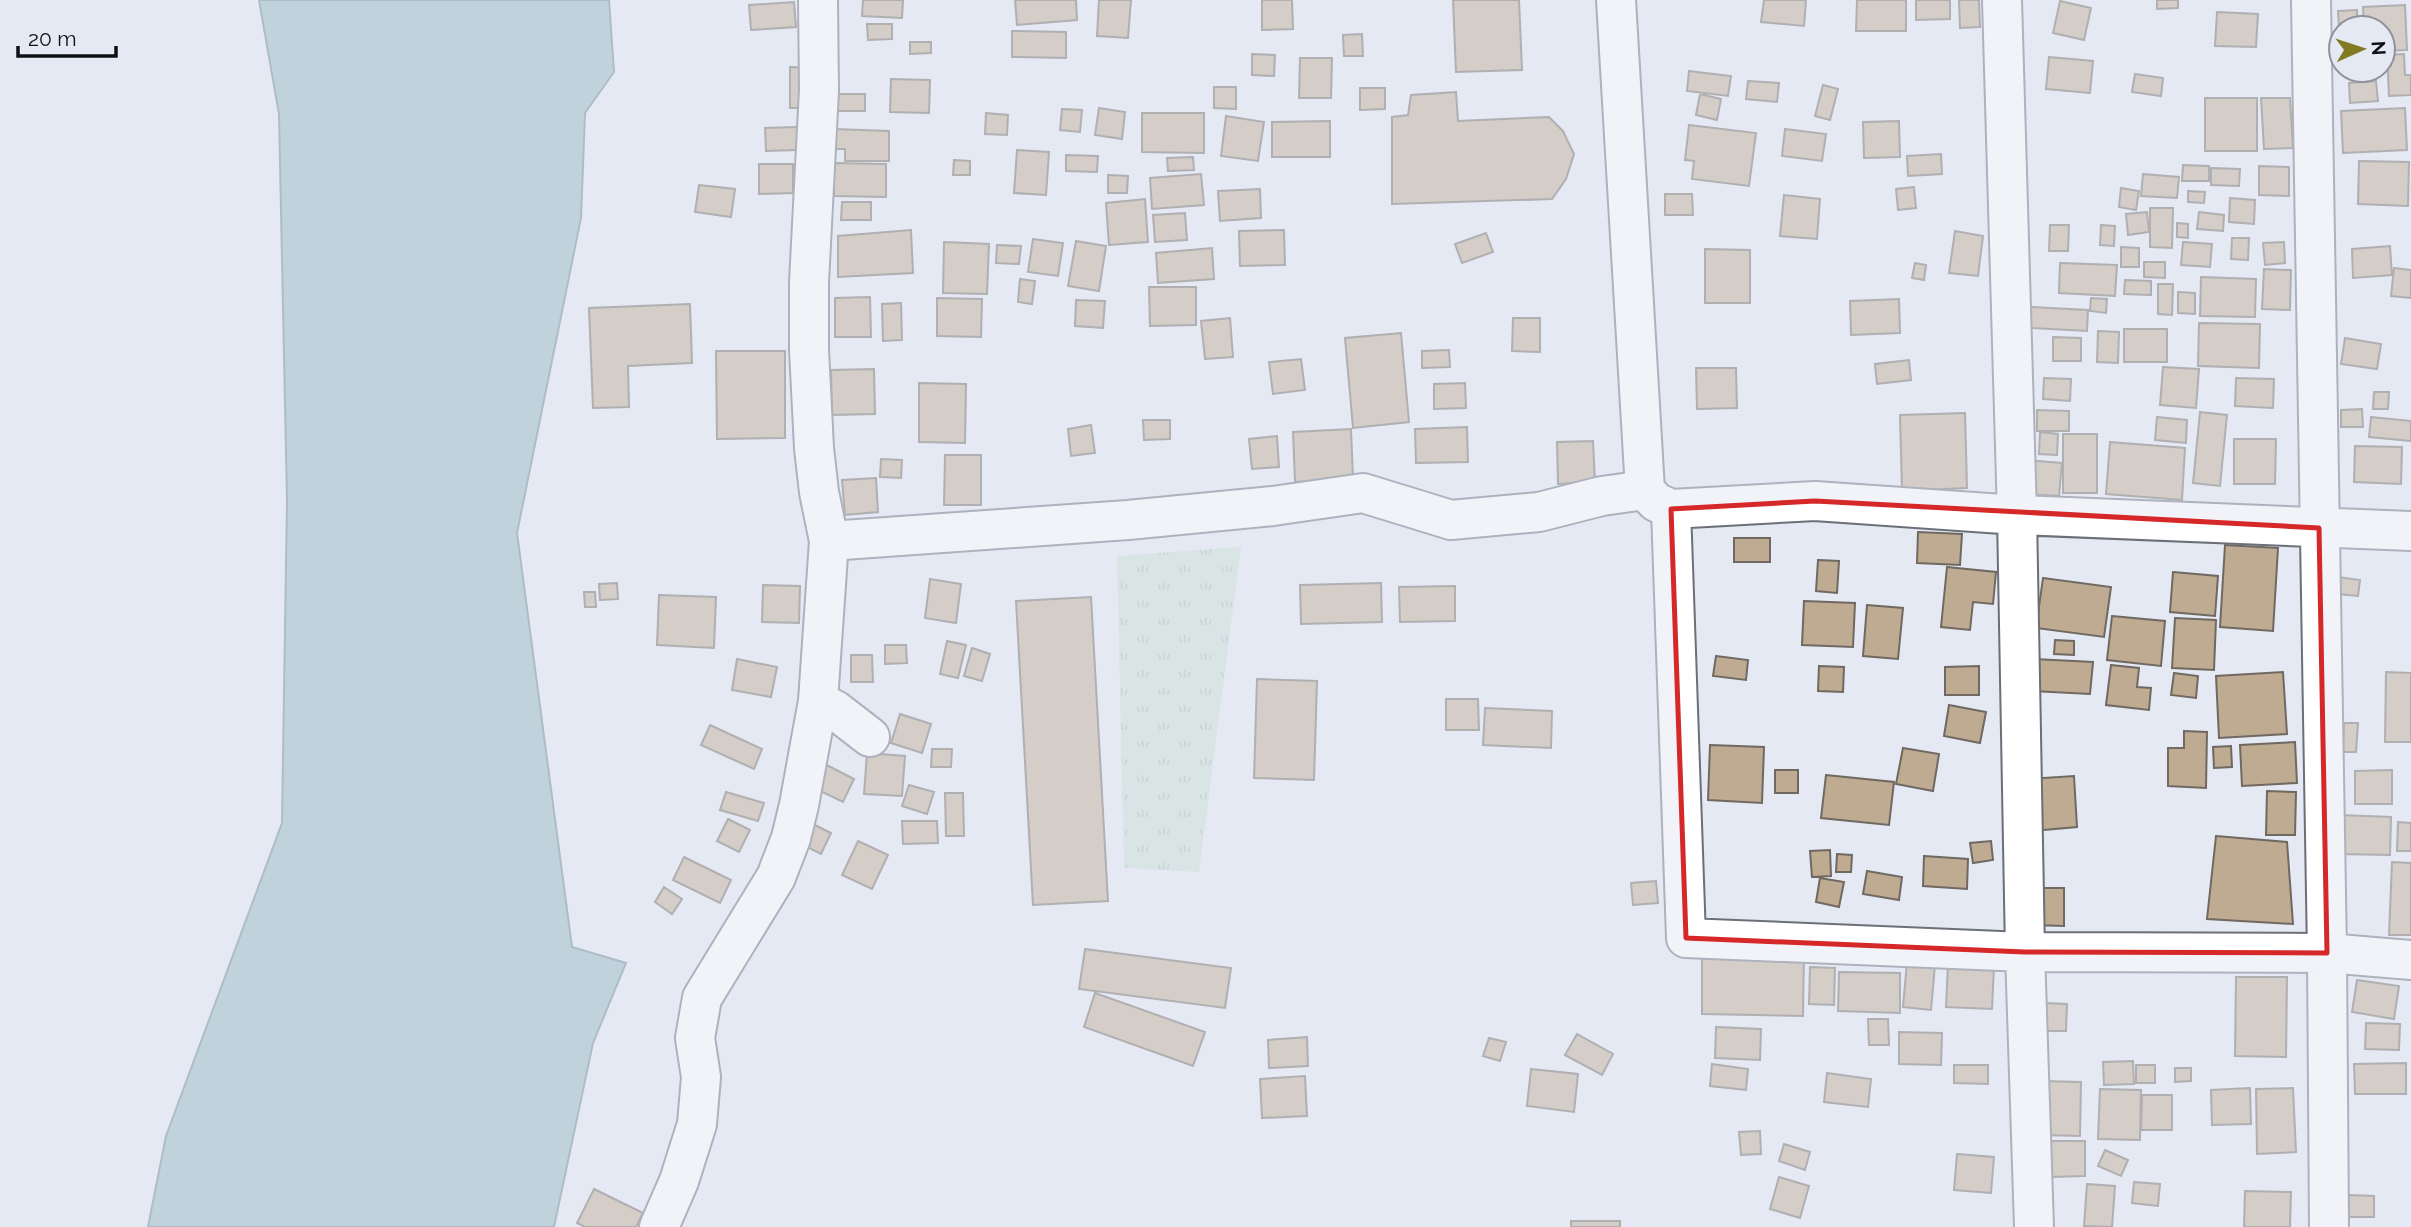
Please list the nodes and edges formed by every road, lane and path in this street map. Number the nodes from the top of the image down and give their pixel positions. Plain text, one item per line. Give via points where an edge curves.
1 (818, 0) edge
2 (1616, 0) edge
3 (2002, 0) edge
4 (2311, 0) edge
5 (1658, 499) junction
6 (2017, 515) junction
7 (2319, 528) junction
8 (2411, 531) edge
9 (829, 541) junction
10 (818, 701) junction
11 (870, 737) dead end
12 (2025, 951) junction
13 (2327, 953) junction
14 (2411, 960) edge
15 (659, 1227) edge
16 (2034, 1227) edge
17 (2329, 1227) edge

1 - 9 street via 809,350 814,448
2 - 5 street
3 - 6 street
4 - 7 street
5 - 6 street via 1815,500
5 - 9 street via 1602,496 1539,512 1451,520 1363,493 1128,520
5 - 12 street via 1685,938
6 - 7 street
6 - 12 street
7 - 8 street
7 - 13 street
9 - 10 street
10 - 11 street
10 - 15 street via 799,806 776,877 702,998 695,1038 701,1077 697,1124
12 - 13 street
12 - 16 street
13 - 14 street
13 - 17 street

